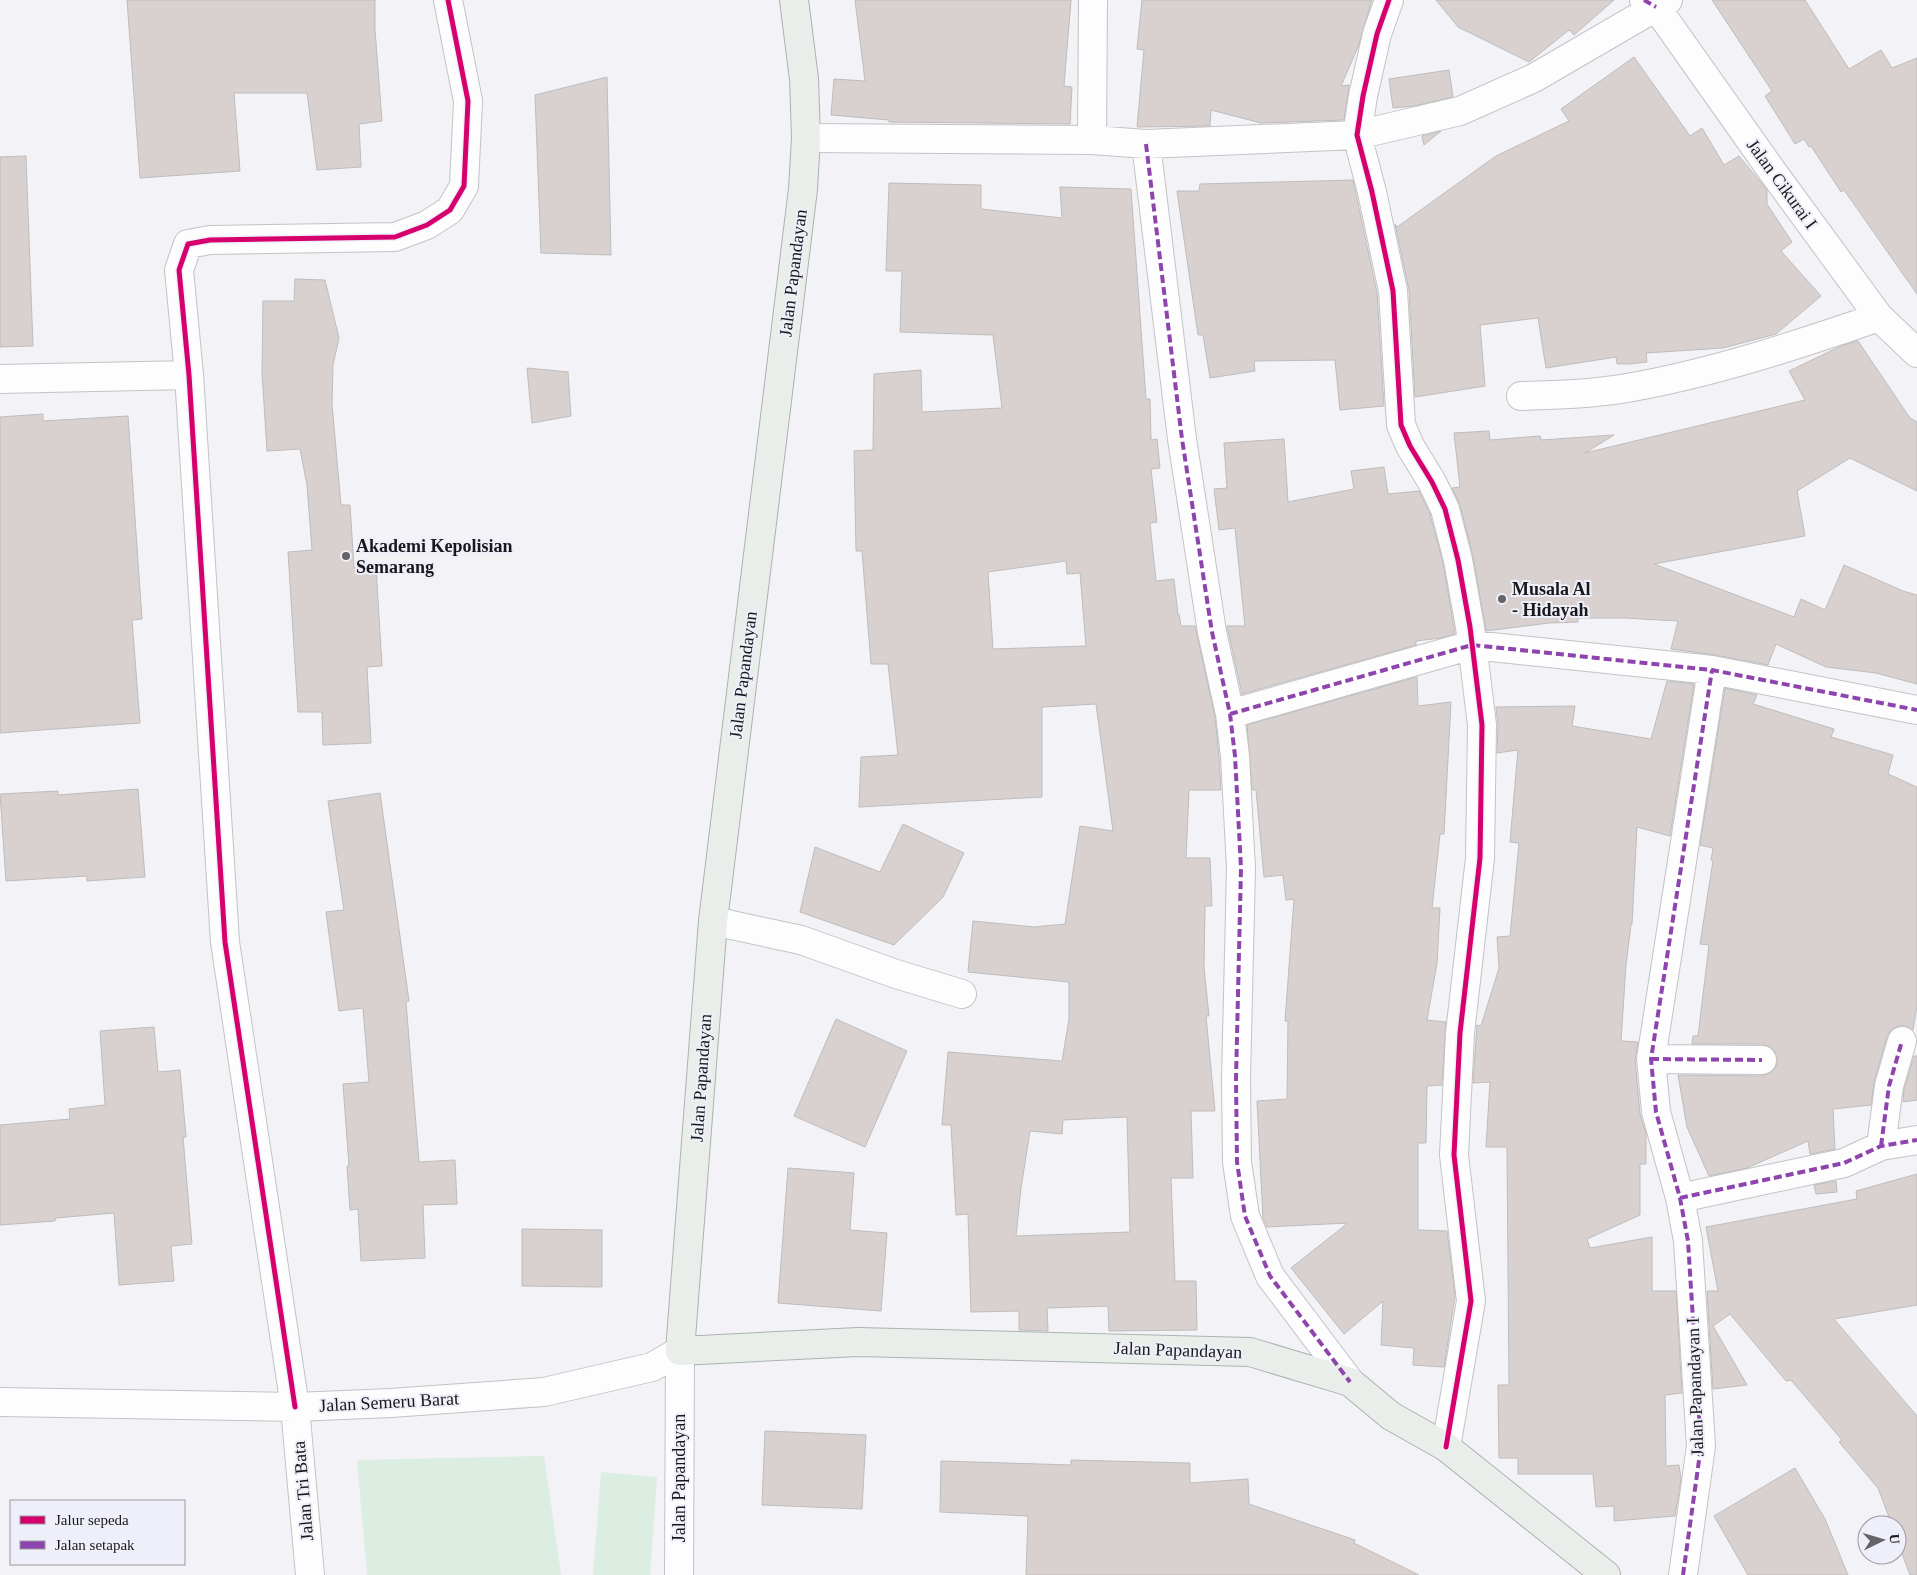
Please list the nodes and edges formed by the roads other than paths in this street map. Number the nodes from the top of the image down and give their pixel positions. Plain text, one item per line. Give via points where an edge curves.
1 (448, 0) edge
2 (794, 0) edge
3 (1093, 0) edge
4 (1389, 0) edge
5 (1656, 2) edge
6 (1356, 135) junction
7 (806, 138) junction
8 (1092, 140) junction
9 (1146, 144) junction
10 (1879, 317) junction
11 (1917, 353) edge
12 (189, 375) junction
13 (0, 379) edge
14 (1521, 396) dead end
15 (1472, 645) junction
16 (1712, 670) junction
17 (1917, 710) edge
18 (1230, 714) junction
19 (713, 921) junction
20 (962, 994) dead end
21 (1902, 1041) dead end
22 (1651, 1059) junction
23 (1762, 1060) dead end
24 (1917, 1140) edge
25 (1881, 1146) junction
26 (1680, 1198) junction
27 (680, 1351) junction
28 (1350, 1382) junction
29 (0, 1402) edge
30 (295, 1407) junction
31 (1446, 1447) junction
32 (310, 1575) edge
33 (679, 1575) edge
34 (1606, 1575) edge
35 (1683, 1575) edge

1 - 12 street, Jalan Tri Bata via 468,101 464,186 450,210 427,225 395,237 210,240 188,244 179,270
2 - 7 main road, Jalan Papandayan via 804,79
3 - 8 street
4 - 6 street via 1377,34
5 - 6 street via 1534,78 1460,111
5 - 10 street, Jalan Cikurai I via 1772,171
6 - 9 street
6 - 15 street via 1394,291 1401,425 1445,509 1458,560
7 - 8 street
7 - 19 main road, Jalan Papandayan via 804,189
8 - 9 street
9 - 18 street via 1182,439 1212,632
10 - 11 street, Jalan Cikurai I
10 - 14 street via 1722,367 1627,388
12 - 13 street
12 - 30 street, Jalan Tri Bata via 225,942
15 - 16 street
15 - 18 street
15 - 31 street via 1482,724 1480,858 1460,1033 1454,1155 1471,1301
16 - 17 street
16 - 22 street, Jalan Papandayan I
18 - 28 street via 1241,868 1237,1162 1245,1216 1270,1276
19 - 20 street via 801,940
19 - 27 main road, Jalan Papandayan
21 - 25 street via 1889,1086
22 - 23 street
22 - 26 street, Jalan Papandayan I via 1656,1112
24 - 25 street
25 - 26 street via 1844,1163
26 - 35 street, Jalan Papandayan I via 1688,1241 1701,1446
27 - 28 main road, Jalan Papandayan via 858,1342 1250,1352
27 - 30 street, Jalan Semeru Barat via 652,1367 544,1392
27 - 33 street, Jalan Papandayan
28 - 31 main road, Jalan Papandayan via 1391,1416
29 - 30 street, Jalan Semeru Barat
30 - 32 street, Jalan Tri Bata
31 - 34 main road, Jalan Papandayan

